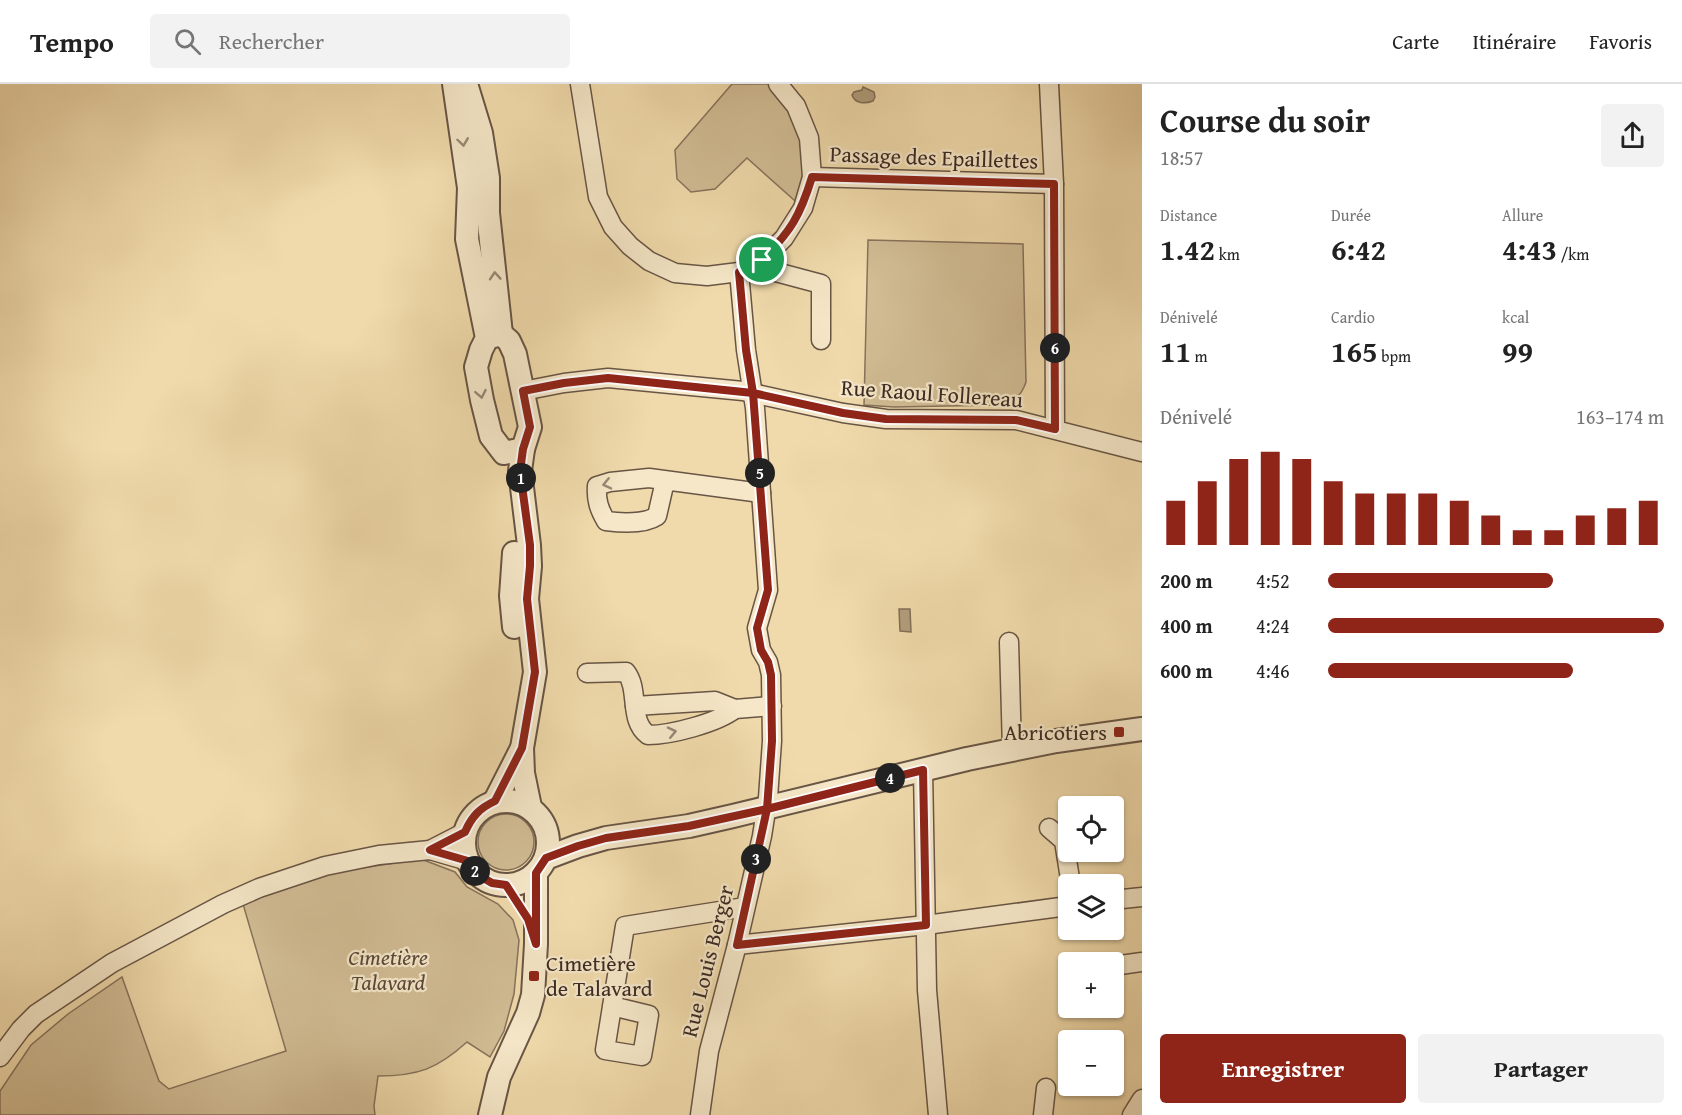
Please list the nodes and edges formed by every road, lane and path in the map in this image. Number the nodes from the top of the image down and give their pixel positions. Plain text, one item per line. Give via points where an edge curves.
1 (454, 84) edge
2 (466, 84) edge
3 (580, 84) edge
4 (778, 84) edge
5 (1048, 84) edge
6 (812, 177) junction
7 (1054, 184) junction
8 (762, 260) junction
9 (739, 272) junction
10 (494, 336) junction
11 (820, 340) dead end
12 (523, 391) junction
13 (753, 393) junction
14 (1055, 429) junction
15 (513, 451) junction
16 (1142, 452) edge
17 (665, 481) dead end
18 (762, 493) junction
19 (1009, 642) dead end
20 (587, 673) dead end
21 (635, 706) junction
22 (772, 706) junction
23 (735, 709) junction
24 (1142, 729) edge
25 (522, 748) junction
26 (1012, 750) junction
27 (923, 770) junction
28 (495, 801) junction
29 (530, 807) junction
30 (767, 809) junction
31 (546, 828) junction
32 (1049, 828) dead end
33 (465, 832) junction
34 (606, 838) junction
35 (430, 850) junction
36 (468, 861) junction
37 (541, 866) junction
38 (1069, 874) edge
39 (506, 885) junction
40 (1142, 897) edge
41 (1124, 899) edge
42 (745, 907) junction
43 (1058, 907) edge
44 (926, 925) junction
45 (536, 944) junction
46 (737, 945) junction
47 (1142, 962) edge
48 (1124, 964) edge
49 (612, 1006) dead end
50 (0, 1057) edge
51 (1046, 1088) dead end
52 (1142, 1100) edge
53 (490, 1115) edge
54 (700, 1115) edge
55 (938, 1115) edge
56 (1043, 1115) edge
57 (1132, 1115) edge

1 -> 10 street via 469,188 467,240
10 -> 2 street via 488,178 481,133
3 - 9 street via 598,197 613,227 649,261 675,273 707,276
4 - 6 street via 796,106 809,138
5 - 7 street
6 - 7 street, Passage des Epaillettes
6 - 8 street via 803,208 784,238
7 - 14 street
8 - 9 street
8 - 11 street via 776,272 821,284
9 - 13 street, Rue Louis Berger
10 - 12 street via 509,341
10 -> 15 street via 481,350 476,367 491,436
12 - 13 street, Rue Raoul Follereau via 608,378
12 - 15 street via 530,427
13 - 14 street, Rue Raoul Follereau via 886,419 1016,420
13 - 18 street, Rue Louis Berger
14 - 16 street, Rue Raoul Follereau
15 - 25 street via 510,513 515,564 511,596 529,699
17 - 18 street
18 - 22 street, Rue Louis Berger via 768,590 757,628 771,675
19 - 26 street
20 - 21 street via 626,672 632,679
21 - 23 street via 715,701
21 -> 23 street via 641,730 648,735 676,732
22 - 23 street
22 - 30 street, Rue Louis Berger
24 - 26 street
25 - 28 street
25 - 29 street
26 - 27 street
27 - 30 street
27 - 44 street
28 - 29 street via 519,802
28 - 33 street via 477,812
29 - 31 street
30 - 34 street
30 - 42 street, Rue Louis Berger
31 - 34 street via 569,836
31 - 37 street via 549,843
32 - 38 street via 1064,841
33 - 35 street
33 - 36 street
34 - 37 street via 578,846
35 - 36 street
35 - 50 street via 325,866 223,904 112,963 36,1014
36 - 39 street via 480,876
37 - 39 street via 527,880
37 - 45 street
39 - 45 street via 528,919
40 - 41 street
42 - 46 street, Rue Louis Berger
42 - 49 street via 625,926
43 - 44 street
44 - 46 street
44 - 55 street via 927,990
45 - 53 street via 533,995 499,1077
46 - 54 street, Rue Louis Berger via 709,1051
47 - 48 street
51 - 56 street
52 - 57 street

